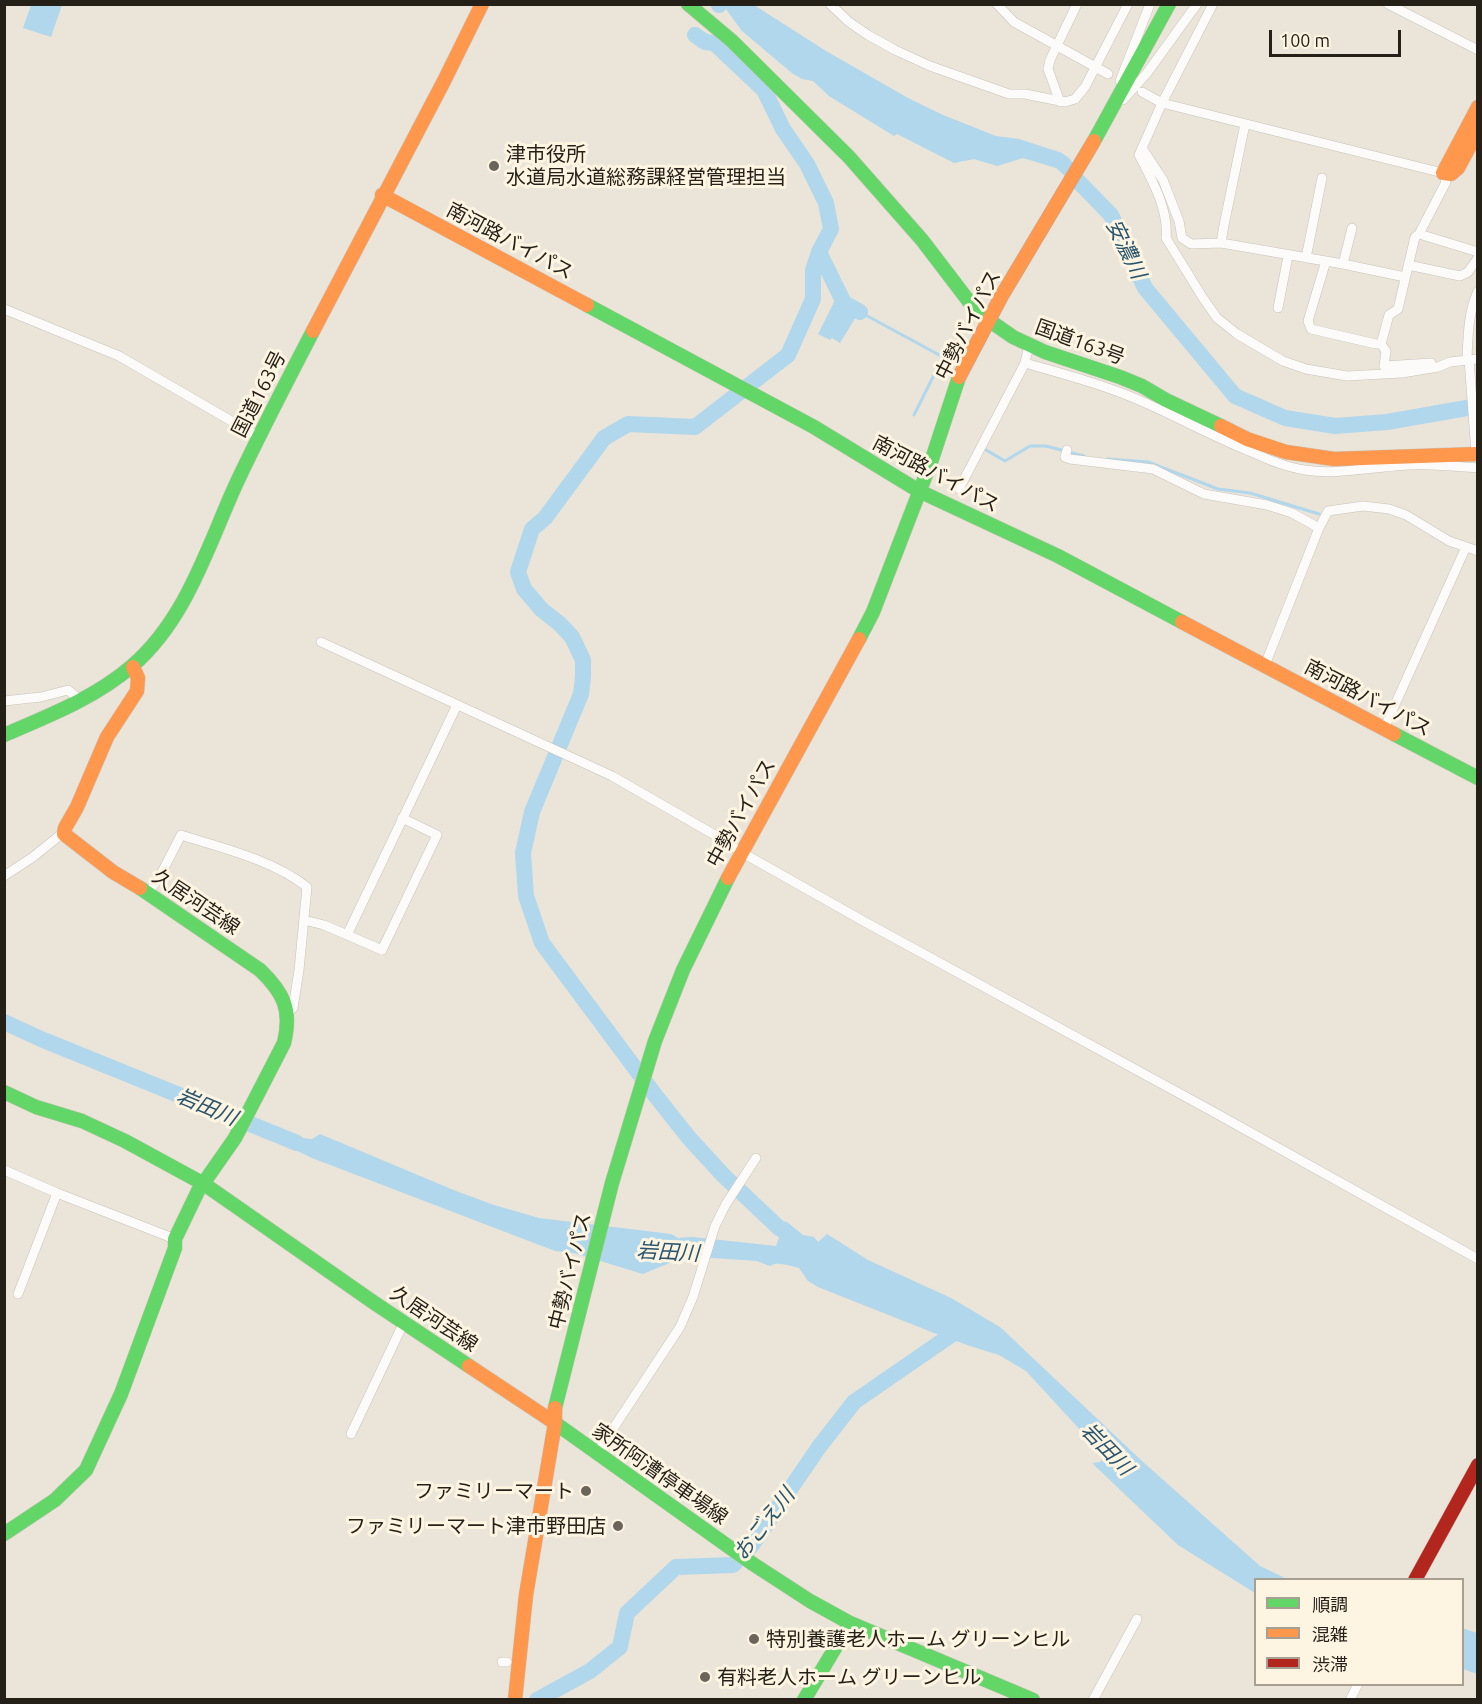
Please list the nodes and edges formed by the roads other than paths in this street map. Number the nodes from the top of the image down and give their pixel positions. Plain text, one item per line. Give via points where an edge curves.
1 (482, 4) edge
2 (688, 4) edge
3 (830, 4) edge
4 (997, 4) edge
5 (1077, 4) edge
6 (1128, 4) edge
7 (1150, 4) edge
8 (1169, 4) edge
9 (1197, 4) edge
10 (1213, 4) edge
11 (1388, 4) edge
12 (1057, 46) junction
13 (1478, 50) edge
14 (1095, 67) junction
15 (1108, 74) dead end
16 (1142, 92) dead end
17 (1060, 102) junction
18 (1162, 103) junction
19 (1478, 106) edge
20 (1107, 117) junction
21 (1245, 124) junction
22 (1478, 131) edge
23 (1142, 148) junction
24 (1443, 173) junction
25 (1322, 178) dead end
26 (382, 195) junction
27 (1352, 228) dead end
28 (1419, 234) junction
29 (1221, 243) junction
30 (1478, 252) edge
31 (1288, 256) junction
32 (1306, 258) junction
33 (1478, 258) edge
34 (1326, 261) junction
35 (1343, 264) junction
36 (1408, 265) junction
37 (1405, 277) junction
38 (1478, 291) edge
39 (1278, 308) dead end
40 (4, 309) edge
41 (1381, 344) junction
42 (1029, 345) junction
43 (1471, 360) edge
44 (1450, 362) junction
45 (1025, 363) junction
46 (260, 436) junction
47 (1066, 453) dead end
48 (1477, 455) edge
49 (959, 489) dead end
50 (919, 491) junction
51 (1319, 528) junction
52 (1466, 547) junction
53 (1478, 551) edge
54 (321, 642) dead end
55 (1264, 665) junction
56 (133, 667) junction
57 (4, 701) edge
58 (81, 701) junction
59 (457, 705) junction
60 (1384, 729) junction
61 (4, 735) edge
62 (1478, 778) edge
63 (402, 818) junction
64 (64, 834) junction
65 (741, 852) junction
66 (4, 876) edge
67 (148, 892) junction
68 (304, 920) junction
69 (347, 935) junction
70 (288, 1012) junction
71 (4, 1092) edge
72 (756, 1158) dead end
73 (4, 1170) edge
74 (204, 1184) junction
75 (57, 1193) junction
76 (175, 1239) junction
77 (1478, 1258) edge
78 (18, 1294) dead end
79 (404, 1322) junction
80 (555, 1423) junction
81 (351, 1434) dead end
82 (597, 1453) junction
83 (1478, 1465) edge
84 (4, 1534) edge
85 (1416, 1578) edge
86 (1137, 1619) dead end
87 (850, 1623) junction
88 (1357, 1686) edge
89 (1027, 1698) edge
90 (515, 1700) edge
91 (804, 1700) edge
92 (1093, 1700) edge
93 (1350, 1700) edge

1 - 26 main road, 国道163号
2 - 42 main road, 国道163号 via 732,41 849,157 922,240 977,312
3 - 17 street via 868,35 930,66 1009,94
4 - 12 street via 1014,22
5 - 12 street
6 - 14 street
7 - 20 street
8 - 20 main road, 中勢バイパス
9 - 20 street via 1147,73
10 - 18 street
11 - 13 street
12 - 14 street
12 - 17 street via 1047,69
14 - 15 street
14 - 17 street via 1075,99
16 - 18 street
18 - 21 street
18 - 23 street
19 - 24 main road
20 - 50 main road, 中勢バイパス, bridge via 1001,297 959,377
21 - 24 street
21 - 29 street
22 - 24 main road via 1458,168 1451,174
23 - 29 street via 1163,180 1182,238 1191,244
23 - 44 street via 1139,155 1161,204 1166,238 1212,311 1237,334 1283,361 1329,373 1402,373
24 - 28 street via 1446,182
25 - 32 street
26 - 46 main road, 国道163号
26 - 50 main road, 南河路バイパス via 814,427
27 - 35 street
28 - 30 street
28 - 36 street
29 - 31 street
31 - 32 street
31 - 39 street
32 - 34 street
33 - 36 street via 1460,276
34 - 35 street
34 - 41 street via 1308,321 1311,329
35 - 37 street
36 - 37 street
37 - 41 street via 1398,309 1389,315
38 - 43 street via 1467,336
40 - 46 street via 119,356
41 - 44 street via 1386,351 1384,366
42 - 45 street
42 - 48 main road, 国道163号 via 1142,386 1247,439 1286,452 1334,459
43 - 44 street
43 - 48 street
45 - 48 street via 1098,384 1267,459 1307,471 1439,465
45 - 49 street
46 - 56 main road, 国道163号 via 175,615
47 - 51 street via 1101,464 1153,469 1204,494 1267,505 1302,517
50 - 55 main road, 南河路バイパス via 1058,556
50 - 65 main road, 中勢バイパス via 873,612
51 - 52 street via 1328,511 1381,507 1406,515
51 - 55 street
52 - 53 street
52 - 60 street
54 - 59 street
55 - 60 main road, 南河路バイパス
56 - 58 main road, 国道163号
56 - 64 main road via 139,683 137,691 107,737
57 - 58 street via 68,690
58 - 61 main road, 国道163号
59 - 63 street
59 - 65 street via 612,776
60 - 62 main road, 南河路バイパス
63 - 69 street
63 - 69 street via 437,835 382,950
64 - 66 street
64 - 67 main road, 久居河芸線 via 113,872
65 - 77 street
65 - 80 main road, 中勢バイパス via 683,970 655,1041 612,1183 555,1406
67 - 68 street via 181,835 227,848 295,878 307,887
67 - 70 main road, 久居河芸線 via 260,970 278,990
68 - 69 street
68 - 70 street via 293,1008
70 - 74 main road via 284,1043 236,1137
71 - 74 main road, 久居河芸線 via 93,1126
72 - 82 street via 713,1230 693,1297 675,1335
73 - 75 street
74 - 76 main road
74 - 79 main road, 久居河芸線
75 - 76 street
75 - 78 street
76 - 84 main road via 121,1394 86,1470 55,1500
79 - 80 main road, 久居河芸線
79 - 81 street
80 - 82 main road, 家所阿漕停車場線
80 - 90 main road, 中勢バイパス via 533,1548
82 - 87 main road, 家所阿漕停車場線 via 753,1564
83 - 85 main road
86 - 92 street
87 - 89 main road, 家所阿漕停車場線
87 - 91 main road
88 - 93 street

